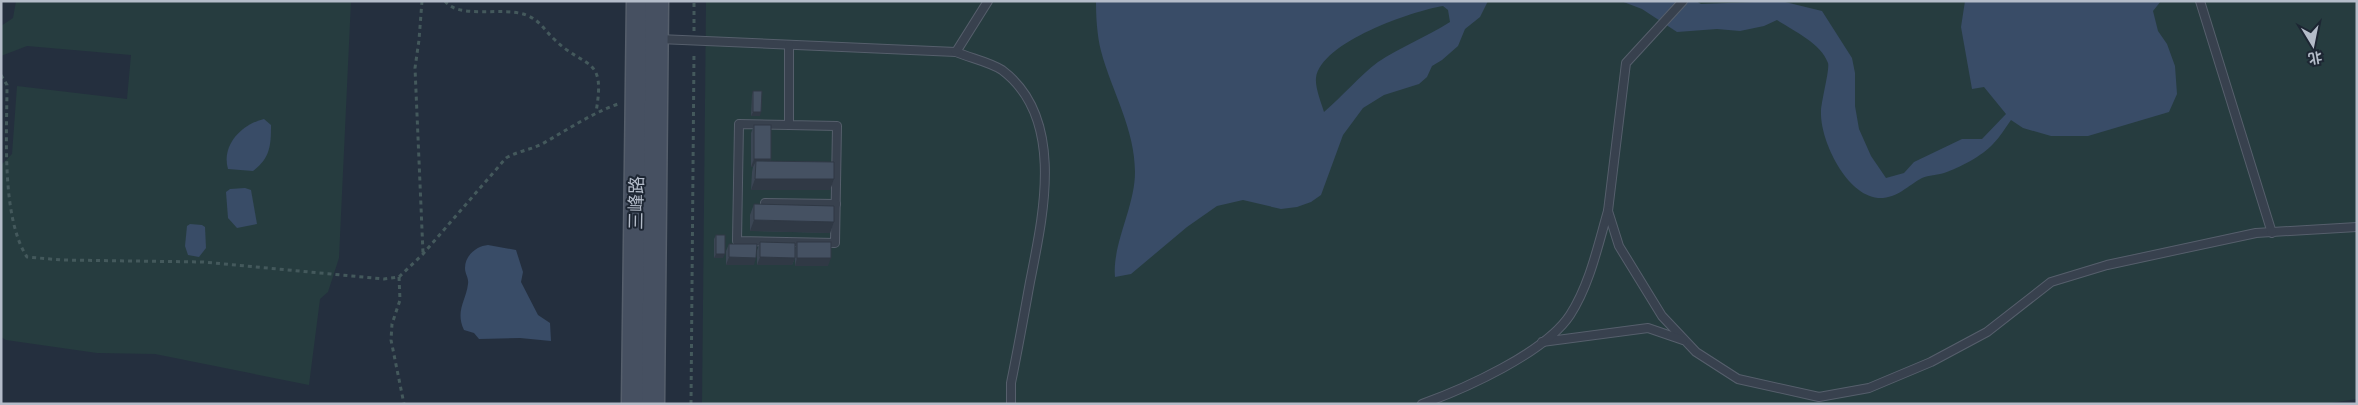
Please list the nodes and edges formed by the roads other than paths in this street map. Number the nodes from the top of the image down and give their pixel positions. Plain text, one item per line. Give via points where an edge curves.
1 (638, 1) edge
2 (657, 1) edge
3 (988, 1) edge
4 (1683, 1) edge
5 (2200, 1) edge
6 (647, 38) junction
7 (789, 45) junction
8 (956, 52) junction
9 (789, 125) junction
10 (765, 203) edge
11 (836, 204) junction
12 (1608, 211) junction
13 (2357, 227) edge
14 (2272, 233) junction
15 (1686, 341) junction
16 (1540, 342) junction
17 (633, 404) edge
18 (653, 404) edge
19 (1011, 404) edge
20 (1422, 404) edge

1 - 6 main road, 三峰路
2 - 6 main road, 三峰路
3 - 8 lane
4 - 12 lane via 1626,63
5 - 14 lane
6 - 7 lane
6 - 17 main road, 三峰路
6 - 18 main road, 三峰路
7 - 8 lane
7 - 9 lane
8 - 19 lane via 1002,70 1023,94 1038,122 1045,162 1043,214 1011,383
9 - 11 lane via 838,126
9 - 11 lane via 739,124 737,241 835,242
10 - 11 lane
12 - 15 lane via 1619,246 1662,316
12 - 16 lane via 1587,278 1570,315
13 - 14 lane
14 - 15 lane via 2107,265 2051,282 1987,332 1931,362 1869,388 1819,397 1738,379 1696,352
15 - 16 lane via 1648,328
16 - 20 lane via 1510,364

